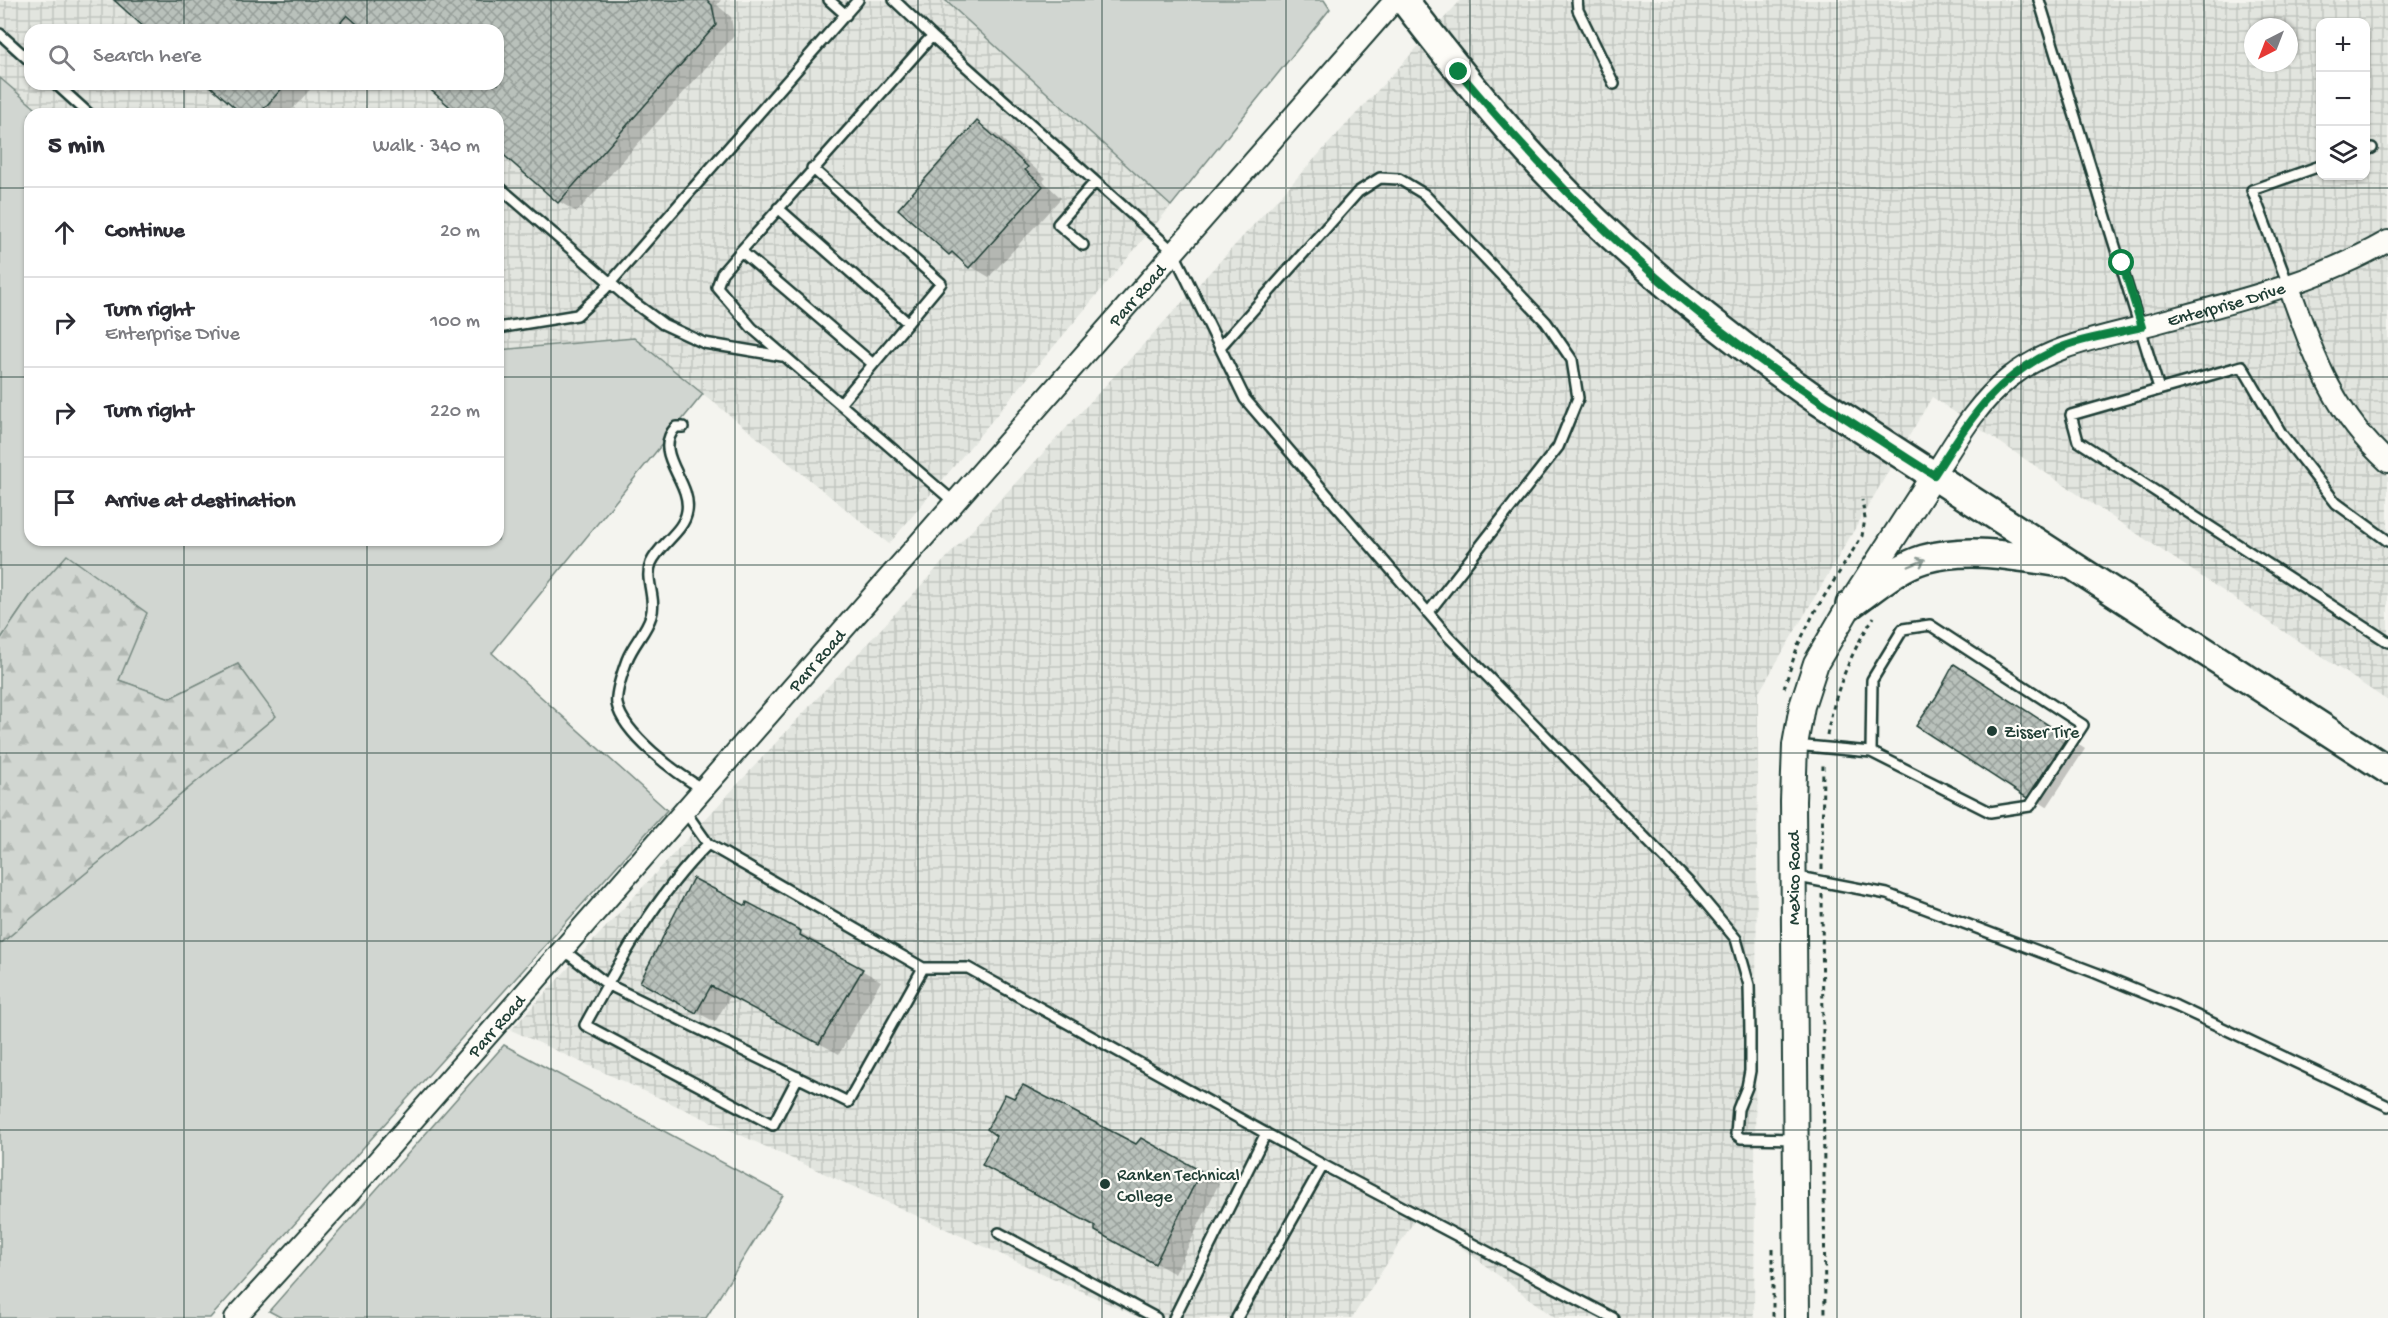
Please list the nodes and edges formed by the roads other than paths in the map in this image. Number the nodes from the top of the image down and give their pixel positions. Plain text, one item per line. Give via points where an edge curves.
1 (829, 0) edge
2 (858, 0) edge
3 (894, 0) edge
4 (1395, 0) edge
5 (1404, 0) edge
6 (1577, 0) edge
7 (2039, 0) edge
8 (846, 15) junction
9 (0, 34) edge
10 (932, 36) junction
11 (24, 56) edge
12 (1614, 84) dead end
13 (63, 90) edge
14 (82, 108) edge
15 (2316, 167) edge
16 (812, 168) junction
17 (1095, 182) junction
18 (504, 191) edge
19 (778, 208) junction
20 (2388, 242) edge
21 (1083, 245) dead end
22 (741, 251) junction
23 (1173, 252) junction
24 (610, 283) junction
25 (2289, 287) junction
26 (908, 323) junction
27 (504, 327) edge
28 (2142, 327) junction
29 (1220, 347) junction
30 (785, 356) junction
31 (873, 364) junction
32 (2159, 389) junction
33 (840, 404) junction
34 (683, 427) dead end
35 (2388, 462) edge
36 (1934, 475) junction
37 (954, 502) junction
38 (2388, 541) edge
39 (2070, 564) junction
40 (1850, 605) junction
41 (1428, 613) junction
42 (2388, 642) edge
43 (1795, 745) junction
44 (1871, 752) junction
45 (2388, 770) edge
46 (703, 789) junction
47 (684, 810) junction
48 (708, 844) junction
49 (1793, 876) junction
50 (562, 949) junction
51 (923, 968) junction
52 (607, 984) junction
53 (798, 1077) junction
54 (2388, 1106) edge
55 (1266, 1133) junction
56 (1796, 1139) junction
57 (1323, 1166) junction
58 (999, 1233) dead end
59 (236, 1318) edge
60 (1156, 1318) edge
61 (1174, 1318) edge
62 (1237, 1318) edge
63 (1613, 1318) edge
64 (1797, 1318) edge

1 - 8 lane
2 - 8 lane
3 - 10 lane
4 - 23 street, Parr Road
5 - 36 main road via 1498,119 1575,201 1638,260 1744,349
6 - 12 lane via 1578,10
7 - 28 lane
8 - 24 lane
9 - 11 lane
10 - 16 lane
10 - 17 lane
13 - 14 lane
15 - 25 lane via 2252,190
16 - 19 lane
16 - 26 lane via 941,283
17 - 21 lane via 1058,224
17 - 23 lane
18 - 24 lane
19 - 22 lane
19 - 26 lane
20 - 25 street, Enterprise Drive
22 - 30 lane via 722,273 717,287 752,328
22 - 31 lane
23 - 29 lane
23 - 37 street, Parr Road
24 - 27 lane via 577,315
24 - 30 lane via 663,324 704,343
25 - 28 street, Enterprise Drive
25 - 35 street via 2318,368 2344,412
26 - 31 lane
28 - 32 lane
28 - 36 street, Enterprise Drive via 2054,350 2009,378 1980,404
29 - 41 lane via 1245,399
29 - 41 lane via 1358,192 1380,178 1399,179 1424,194 1546,322 1572,360 1578,398 1558,447
30 - 33 lane
31 - 33 lane
32 - 38 lane via 2242,366 2281,433 2336,502
32 - 42 lane via 2071,415 2079,441
33 - 37 lane
34 - 46 lane via 676,427 667,443 683,484 688,510 652,561 649,577 653,607 627,660 617,702 623,720 634,734 688,781
36 - 39 main road
36 - 40 street, Mexico Road
37 - 46 street, Parr Road
40 -> 39 main road via 1896,572 1923,559 1989,554
39 - 45 main road
40 - 43 street, Mexico Road via 1816,663
41 - 56 lane via 1691,885 1736,939 1749,985 1750,1032 1750,1071 1738,1109 1736,1134 1741,1138
43 - 44 lane
43 - 49 street, Mexico Road
44 - 44 lane via 1990,812 2030,806 2083,725 1930,625 1903,629 1872,680
46 - 47 street, Parr Road
47 - 48 lane
47 - 50 street, Parr Road
48 - 51 lane
48 - 52 lane via 685,867 649,916
49 - 54 lane via 1887,894 2096,973 2176,1006
49 - 56 street, Mexico Road
50 - 52 lane
50 - 59 street, Parr Road
51 - 53 lane via 848,1102
51 - 55 lane via 968,969
52 - 53 lane
52 - 53 lane via 585,1025 773,1125
55 - 57 lane
55 - 61 lane
56 - 64 street, Mexico Road
57 - 62 lane
57 - 63 lane
58 - 60 lane

